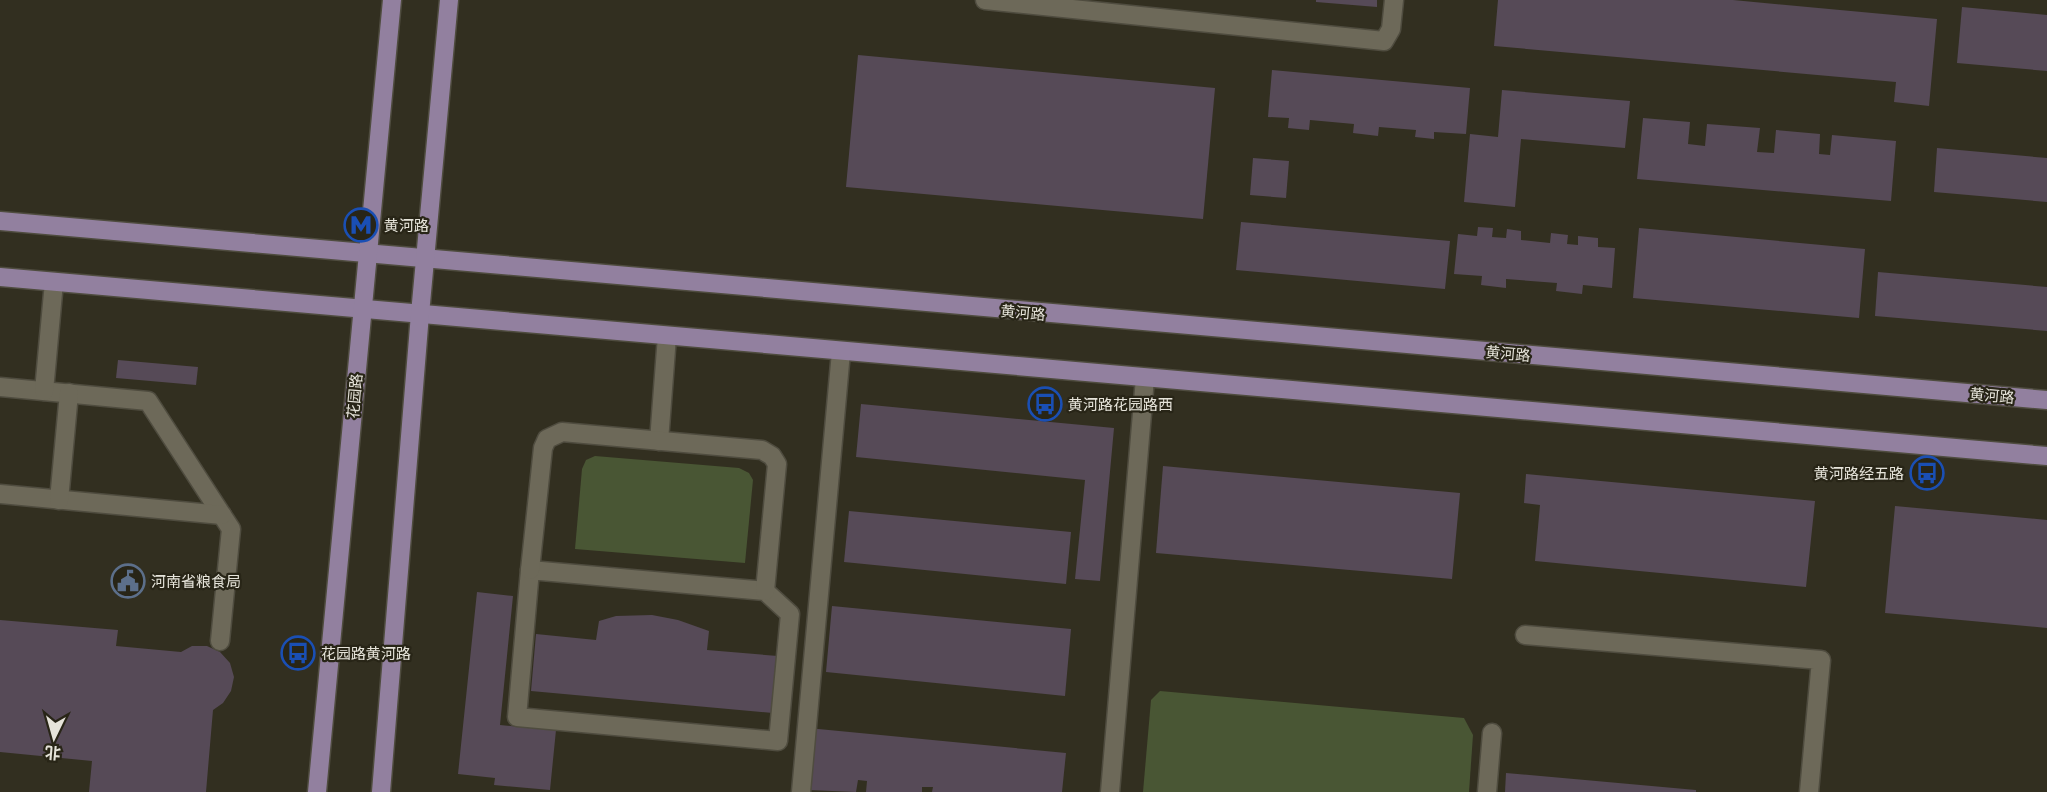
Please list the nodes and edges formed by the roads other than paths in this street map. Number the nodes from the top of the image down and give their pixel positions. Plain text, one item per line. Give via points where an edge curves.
1 (392, 0) edge
2 (449, 0) edge
3 (985, 0) edge
4 (1394, 0) edge
5 (0, 221) edge
6 (368, 254) junction
7 (425, 259) junction
8 (0, 277) edge
9 (54, 282) junction
10 (363, 309) junction
11 (420, 314) junction
12 (667, 336) junction
13 (841, 352) junction
14 (1145, 378) junction
15 (0, 387) edge
16 (44, 391) junction
17 (69, 393) junction
18 (2047, 400) edge
19 (659, 441) junction
20 (2047, 456) edge
21 (0, 494) edge
22 (59, 500) junction
23 (222, 515) junction
24 (530, 570) junction
25 (765, 591) junction
26 (1525, 635) dead end
27 (220, 641) dead end
28 (1492, 733) dead end
29 (317, 792) edge
30 (381, 792) edge
31 (801, 792) edge
32 (1110, 792) edge
33 (1487, 792) edge
34 (1809, 792) edge

1 - 6 main road, 花园路
2 - 7 main road
3 - 4 lane via 1384,41 1392,29
5 - 6 main road, 黄河路
6 - 7 main road, 黄河路
6 - 10 main road, 花园路
7 - 11 main road
7 - 18 main road, 黄河路
8 - 9 main road
9 - 10 main road
9 - 16 lane
10 - 11 main road
10 - 29 main road, 花园路
11 - 12 main road
11 - 30 main road
12 - 13 main road
12 - 19 lane
13 - 14 main road
13 - 31 lane
14 - 20 main road
14 - 32 lane
15 - 16 lane
16 - 17 lane
17 - 22 lane
17 - 23 lane via 148,401
19 - 24 lane via 562,432 547,440
19 - 25 lane via 762,450 772,456 777,464
21 - 22 lane
22 - 23 lane
23 - 27 lane via 231,529
24 - 25 lane
24 - 25 lane via 517,717 778,741 790,614
26 - 34 lane via 1821,660
28 - 33 lane

